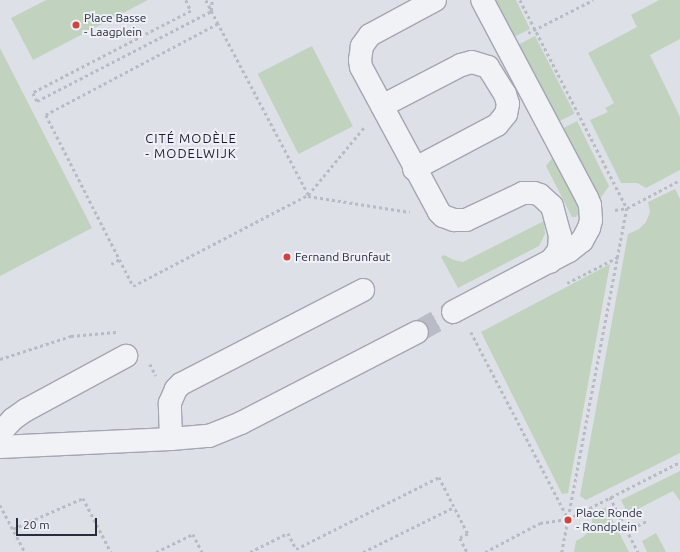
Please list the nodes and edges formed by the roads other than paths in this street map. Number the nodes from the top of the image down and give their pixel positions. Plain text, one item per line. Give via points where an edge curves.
1 (435, 0) edge
2 (482, 0) edge
3 (382, 106) junction
4 (414, 169) junction
5 (550, 262) junction
6 (363, 290) dead end
7 (453, 312) tunnel mouth
8 (417, 332) tunnel mouth
9 (126, 356) dead end
10 (0, 433) edge
11 (171, 439) junction
12 (0, 447) edge

1 - 3 street via 375,31 365,40 362,46 361,67
2 - 5 street via 590,205 591,220 582,241
3 - 4 street
3 - 4 street via 461,65 472,62 488,67 505,94 508,104 506,114 497,125
4 - 5 street via 434,207 443,216 460,221 472,218 523,193 540,195 552,206 560,235 559,250
5 - 7 street
6 - 11 street via 181,384 170,403
8 - 11 street via 225,430 209,436
9 - 10 street via 26,410
11 - 12 street

